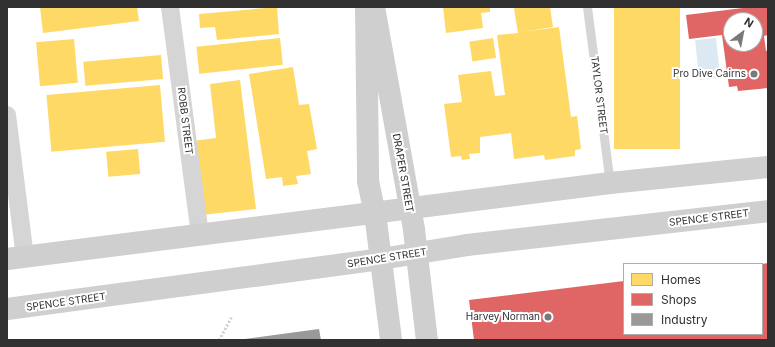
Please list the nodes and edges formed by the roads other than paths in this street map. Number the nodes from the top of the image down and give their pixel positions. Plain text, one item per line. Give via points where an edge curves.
1 (170, 7) edge
2 (366, 7) edge
3 (374, 7) edge
4 (587, 7) edge
5 (7, 115) edge
6 (768, 167) edge
7 (610, 183) junction
8 (410, 209) junction
9 (768, 211) edge
10 (375, 213) junction
11 (200, 236) junction
12 (416, 253) junction
13 (16, 258) edge
14 (381, 259) junction
15 (7, 310) edge
16 (391, 340) edge
17 (427, 340) edge

1 - 11 street, ROBB STREET
2 - 10 street via 368,181
3 - 8 street, DRAPER STREET
4 - 7 lane, TAYLOR STREET
5 - 13 street
6 - 7 street
7 - 8 street
8 - 10 street
8 - 12 street, DRAPER STREET
9 - 12 street, SPENCE STREET
10 - 11 street
10 - 14 street
11 - 13 street
12 - 14 street, SPENCE STREET
12 - 17 street, DRAPER STREET
14 - 15 street, SPENCE STREET
14 - 16 street

